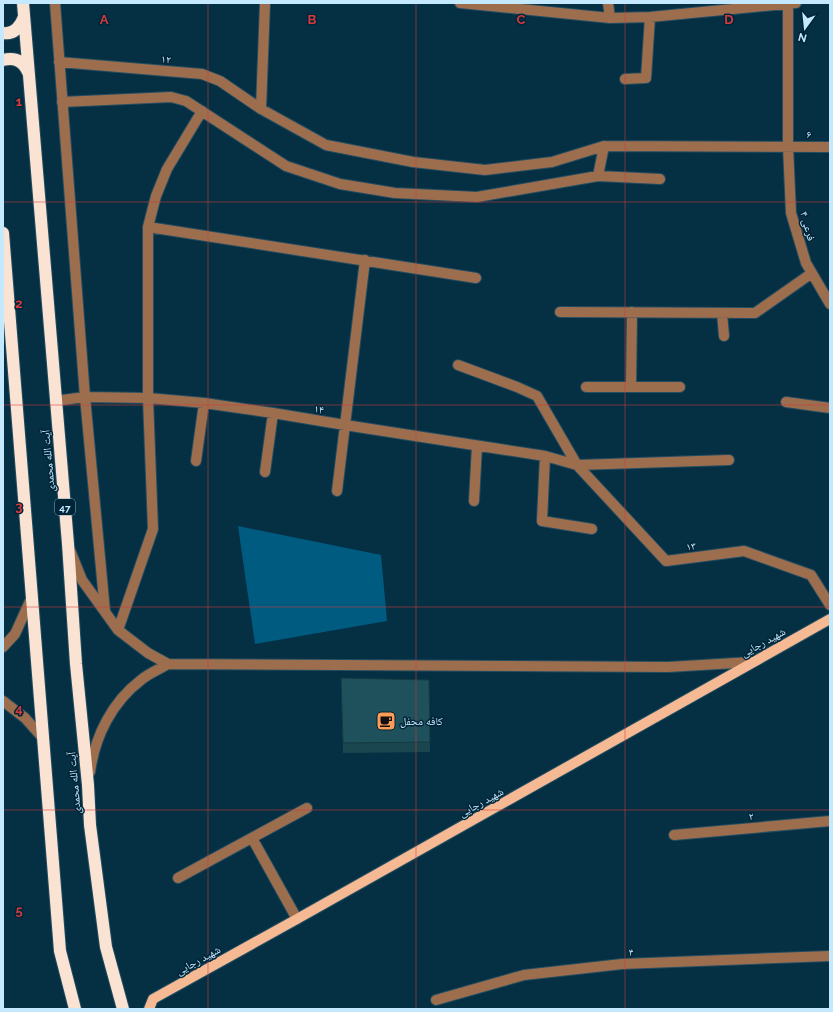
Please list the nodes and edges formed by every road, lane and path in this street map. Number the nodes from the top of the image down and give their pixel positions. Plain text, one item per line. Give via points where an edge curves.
1 (23, 3) edge
2 (55, 3) edge
3 (265, 3) edge
4 (460, 3) edge
5 (608, 3) edge
6 (792, 4) edge
7 (24, 17) junction
8 (650, 17) junction
9 (610, 18) junction
10 (3, 33) edge
11 (3, 60) edge
12 (59, 62) junction
13 (28, 72) junction
14 (625, 79) dead end
15 (62, 102) junction
16 (261, 109) junction
17 (202, 111) junction
18 (604, 146) junction
19 (788, 146) junction
20 (830, 146) edge
21 (598, 176) junction
22 (660, 179) dead end
23 (148, 227) junction
24 (3, 232) edge
25 (365, 260) junction
26 (812, 274) junction
27 (476, 278) dead end
28 (830, 304) edge
29 (560, 312) dead end
30 (632, 312) junction
31 (722, 313) junction
32 (724, 336) dead end
33 (458, 365) dead end
34 (586, 387) dead end
35 (631, 387) junction
36 (680, 387) dead end
37 (85, 397) junction
38 (148, 398) junction
39 (55, 401) junction
40 (786, 402) dead end
41 (204, 403) junction
42 (830, 408) edge
43 (273, 413) junction
44 (345, 425) junction
45 (477, 446) junction
46 (545, 456) junction
47 (729, 460) dead end
48 (196, 461) dead end
49 (577, 465) junction
50 (266, 472) dead end
51 (336, 491) dead end
52 (474, 501) dead end
53 (592, 529) dead end
54 (68, 544) junction
55 (32, 599) junction
56 (830, 605) edge
57 (105, 612) junction
58 (830, 619) edge
59 (118, 630) junction
60 (3, 647) edge
61 (752, 662) junction
62 (168, 664) junction
63 (3, 701) edge
64 (42, 737) junction
65 (88, 786) junction
66 (307, 808) dead end
67 (830, 821) edge
68 (674, 835) dead end
69 (252, 838) junction
70 (178, 878) dead end
71 (297, 919) junction
72 (830, 956) edge
73 (436, 1000) dead end
74 (75, 1009) edge
75 (122, 1009) edge
76 (149, 1009) edge

1 - 7 highway, آیت الله محمدی / 47
2 - 12 street
3 - 16 street
4 - 9 street
5 - 9 street
6 - 8 street
6 - 19 street, فرعی ۴
7 - 10 highway via 15,31
7 - 13 highway, آیت الله محمدی / 47
8 - 9 street
8 - 14 street via 646,78
11 - 13 highway via 18,60
12 - 15 street
12 - 16 street, ۱۲ via 202,74 220,81
13 - 39 highway, آیت الله محمدی / 47
15 - 17 street via 171,97 186,101
15 - 37 street
16 - 18 street, ۱۲ via 326,145 427,164 485,170 552,162
17 - 21 street via 286,166 340,184 395,193 477,197
17 - 23 street via 167,169 156,196
18 - 19 street, ۶
18 - 21 street
19 - 20 street, ۶
19 - 26 street, فرعی ۴ via 791,213 806,263
21 - 22 street
23 - 25 street
23 - 38 street
24 - 55 highway
25 - 27 street
25 - 44 street
26 - 28 street, فرعی ۴
26 - 31 street via 755,313
29 - 30 street
30 - 31 street
30 - 35 street
31 - 32 street
33 - 49 street via 537,396
34 - 35 street
35 - 36 street
37 - 38 street, ۱۴
37 - 39 street, ۱۴
37 - 57 street
38 - 41 street, ۱۴
38 - 59 street via 153,529
39 - 54 highway, آیت الله محمدی / 47
40 - 42 street
41 - 43 street, ۱۴
41 - 48 street
43 - 44 street, ۱۴
43 - 50 street
44 - 45 street, ۱۴
44 - 51 street
45 - 46 street, ۱۴
45 - 52 street
46 - 49 street, ۱۴
46 - 53 street via 542,521
47 - 49 street
49 - 56 street, ۱۳ via 666,561 744,551 811,575
54 - 57 street via 82,580
54 - 65 highway, آیت الله محمدی / 47
55 - 60 street via 15,634
55 - 64 highway
57 - 59 street
58 - 61 main road, شهید رجایی
59 - 62 street via 148,653
61 - 62 street via 668,667
61 - 71 main road, شهید رجایی
62 - 65 street via 142,679 120,701 103,726 92,755
63 - 64 street via 25,718
64 - 74 highway via 60,951
65 - 75 highway, آیت الله محمدی / 47 via 90,825 106,947
66 - 69 street
67 - 68 street, ۲
69 - 70 street
69 - 71 street
71 - 76 main road, شهید رجایی via 153,999
72 - 73 street, ۴ via 614,965 524,975

